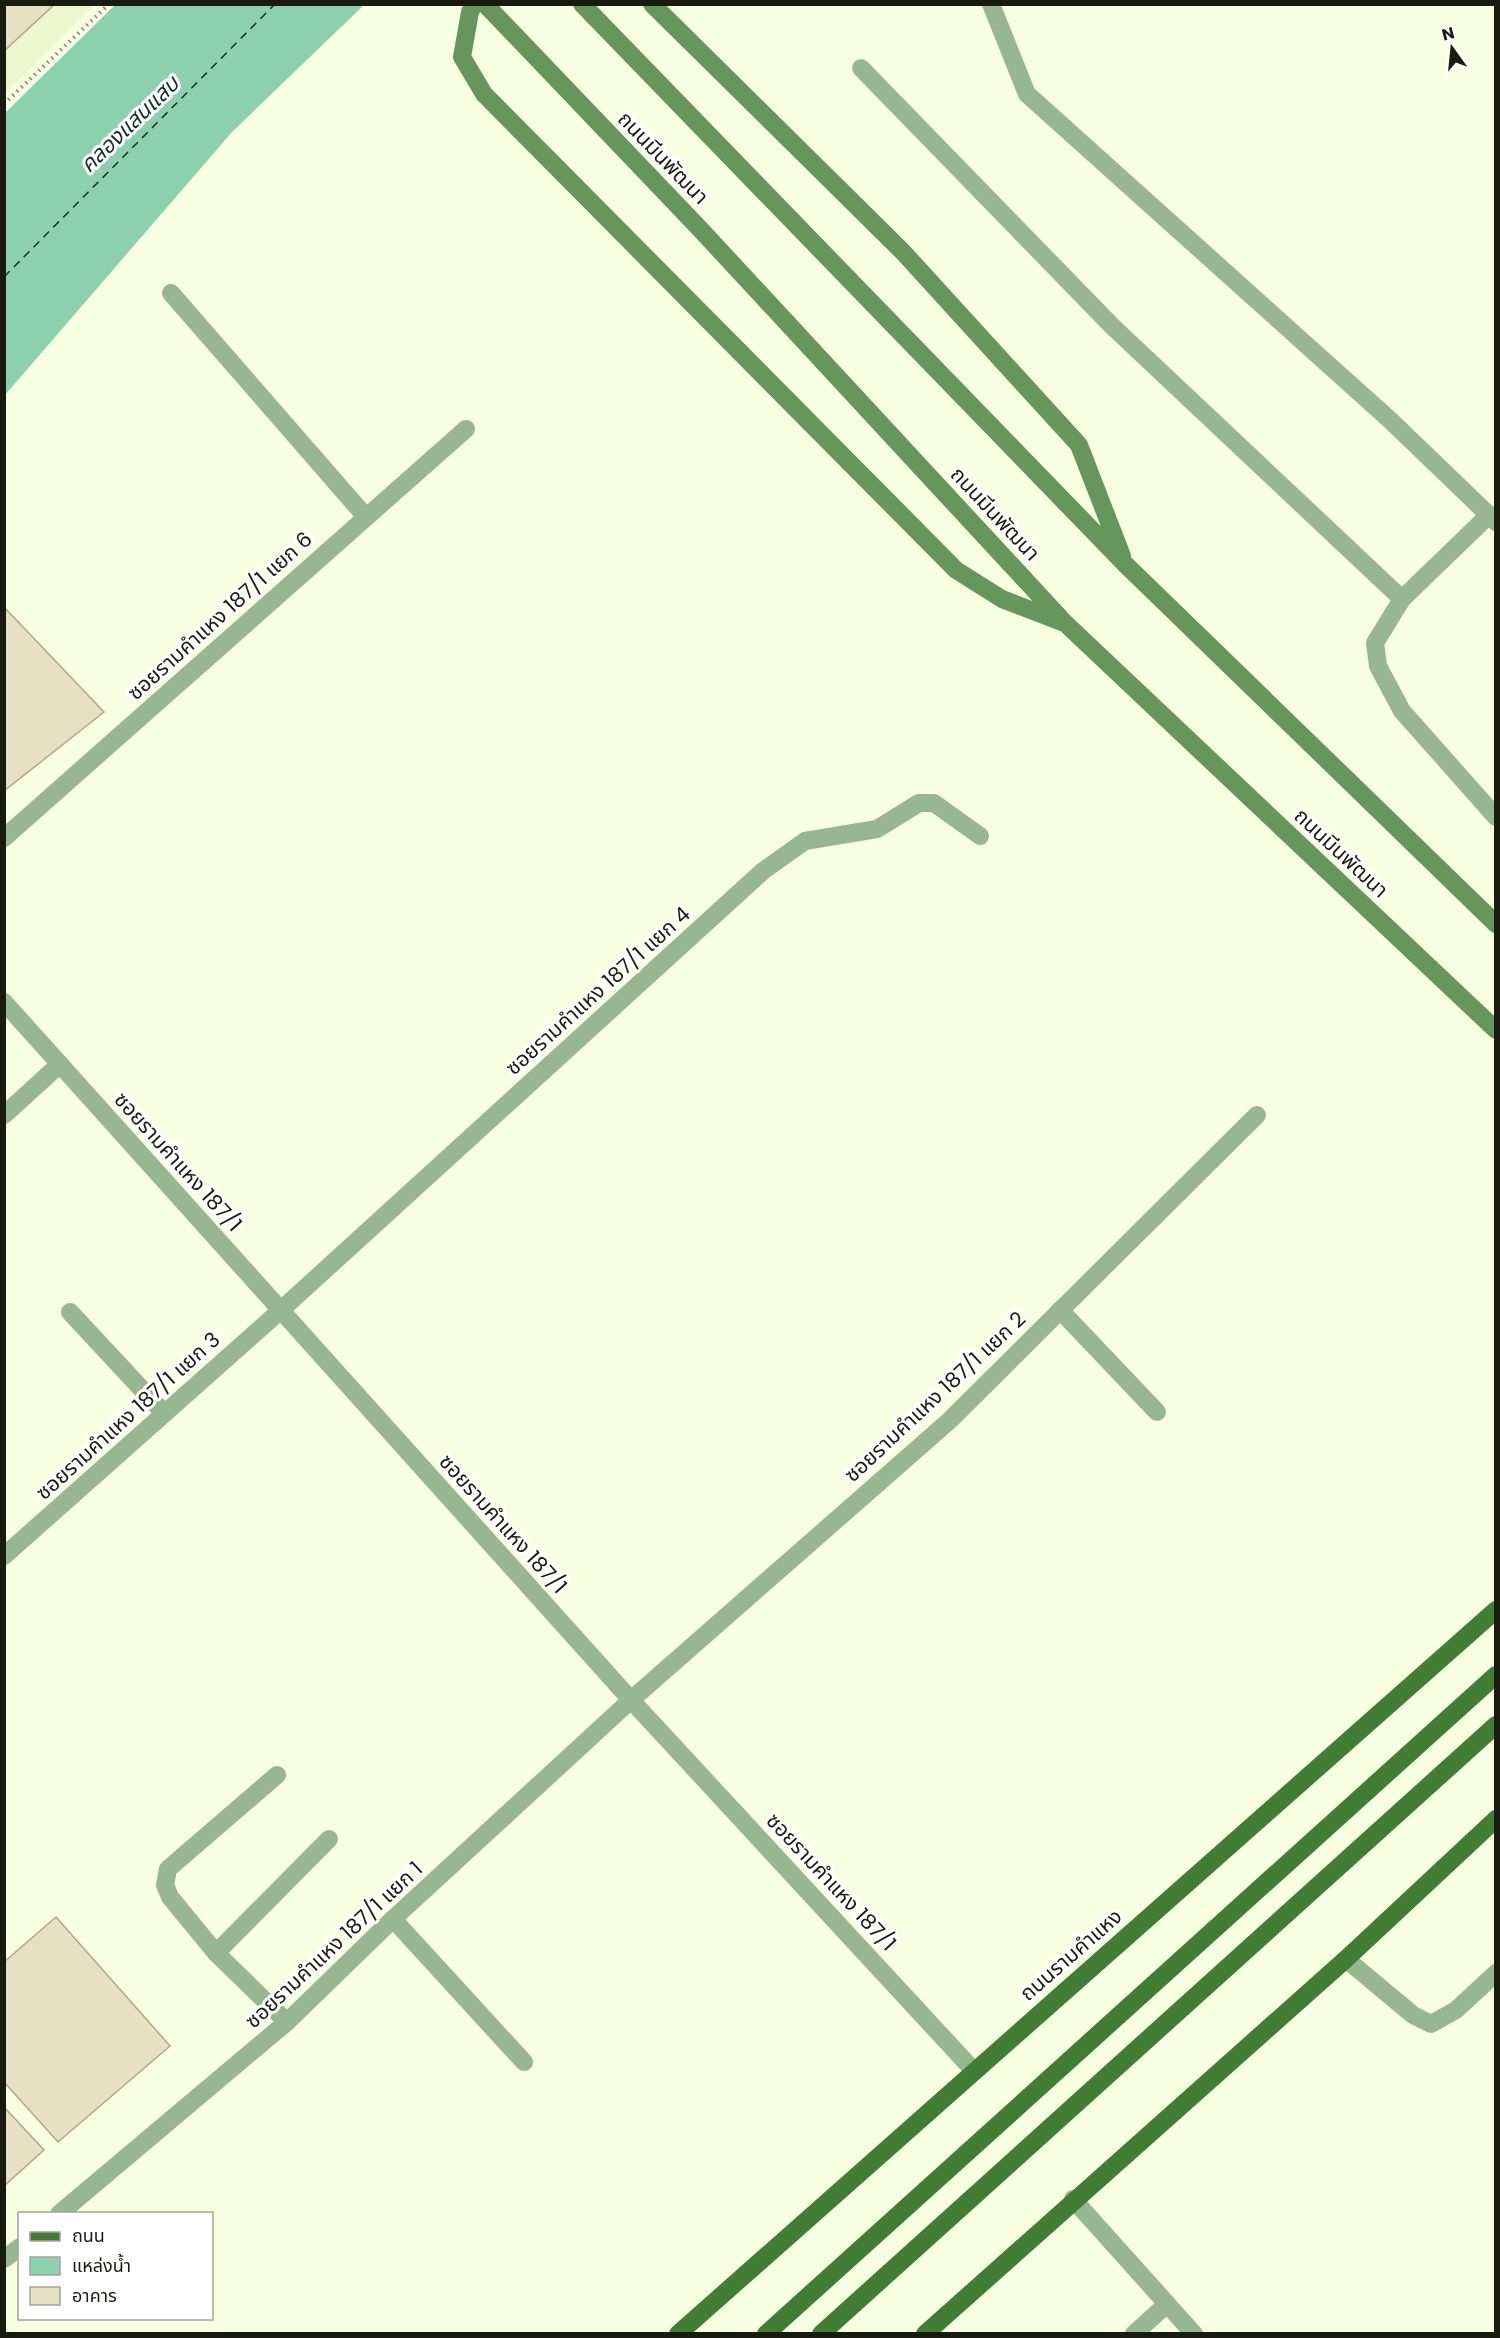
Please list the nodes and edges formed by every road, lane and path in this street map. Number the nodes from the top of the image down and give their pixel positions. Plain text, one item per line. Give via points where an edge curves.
1 (109, 4) edge
2 (474, 4) edge
3 (485, 4) edge
4 (582, 4) edge
5 (652, 4) edge
6 (991, 4) edge
7 (861, 68) dead end
8 (4, 104) edge
9 (171, 293) dead end
10 (466, 429) dead end
11 (366, 517) junction
12 (1492, 518) edge
13 (1125, 564) junction
14 (1402, 599) junction
15 (1065, 623) junction
16 (1496, 817) edge
17 (980, 836) dead end
18 (4, 838) edge
19 (1496, 924) edge
20 (4, 1002) edge
21 (1496, 1030) edge
22 (60, 1064) junction
23 (4, 1115) edge
24 (1257, 1115) dead end
25 (281, 1310) junction
26 (1060, 1310) junction
27 (70, 1312) dead end
28 (1157, 1412) dead end
29 (165, 1413) junction
30 (4, 1556) edge
31 (1496, 1610) edge
32 (1496, 1675) edge
33 (631, 1700) junction
34 (1496, 1725) edge
35 (277, 1775) dead end
36 (1496, 1820) edge
37 (329, 1839) dead end
38 (393, 1919) junction
39 (216, 1953) junction
40 (1346, 1959) junction
41 (1496, 1973) edge
42 (287, 2022) junction
43 (524, 2062) dead end
44 (974, 2071) junction
45 (1073, 2199) junction
46 (61, 2212) edge
47 (18, 2248) edge
48 (4, 2259) edge
49 (1167, 2304) junction
50 (678, 2334) edge
51 (766, 2334) edge
52 (820, 2334) edge
53 (925, 2334) edge
54 (1134, 2334) edge
55 (1194, 2334) edge

1 - 8 path
2 - 15 street via 462,57 484,94 956,570 1002,600
3 - 15 street, ถนนมีนพัฒนา via 701,230
4 - 13 street
5 - 13 street via 903,252 1079,445
6 - 12 street via 1027,94 1390,420
7 - 14 street via 1113,326
9 - 11 street
10 - 11 street, ซอยรามคำแหง 187/1 แยก 6
11 - 18 street, ซอยรามคำแหง 187/1 แยก 6
12 - 14 street
13 - 19 street
14 - 16 street via 1375,643 1378,666 1402,711
15 - 21 street, ถนนมีนพัฒนา
17 - 25 street, ซอยรามคำแหง 187/1 แยก 4 via 934,803 919,803 877,829 805,841 763,871
20 - 22 street, ซอยรามคำแหง 187/1
22 - 23 street
22 - 25 street, ซอยรามคำแหง 187/1
24 - 26 street, ซอยรามคำแหง 187/1 แยก 2
25 - 29 street, ซอยรามคำแหง 187/1 แยก 3
25 - 33 street, ซอยรามคำแหง 187/1
26 - 28 street
26 - 33 street, ซอยรามคำแหง 187/1 แยก 2 via 949,1420
27 - 29 street
29 - 30 street, ซอยรามคำแหง 187/1 แยก 3
31 - 44 main road, ถนนรามคำแหง
32 - 51 main road
33 - 38 street, ซอยรามคำแหง 187/1 แยก 1
33 - 44 street, ซอยรามคำแหง 187/1
34 - 52 main road
35 - 39 street via 168,1869 165,1884 170,1897
36 - 40 main road
37 - 39 street
38 - 42 street, ซอยรามคำแหง 187/1 แยก 1
38 - 43 street
39 - 42 street
40 - 41 street via 1413,2015 1431,2024 1456,2010
40 - 45 main road
42 - 46 street, ซอยรามคำแหง 187/1 แยก 1
44 - 50 main road, ถนนรามคำแหง
45 - 49 street
45 - 53 main road
47 - 48 street
49 - 54 street
49 - 55 street

